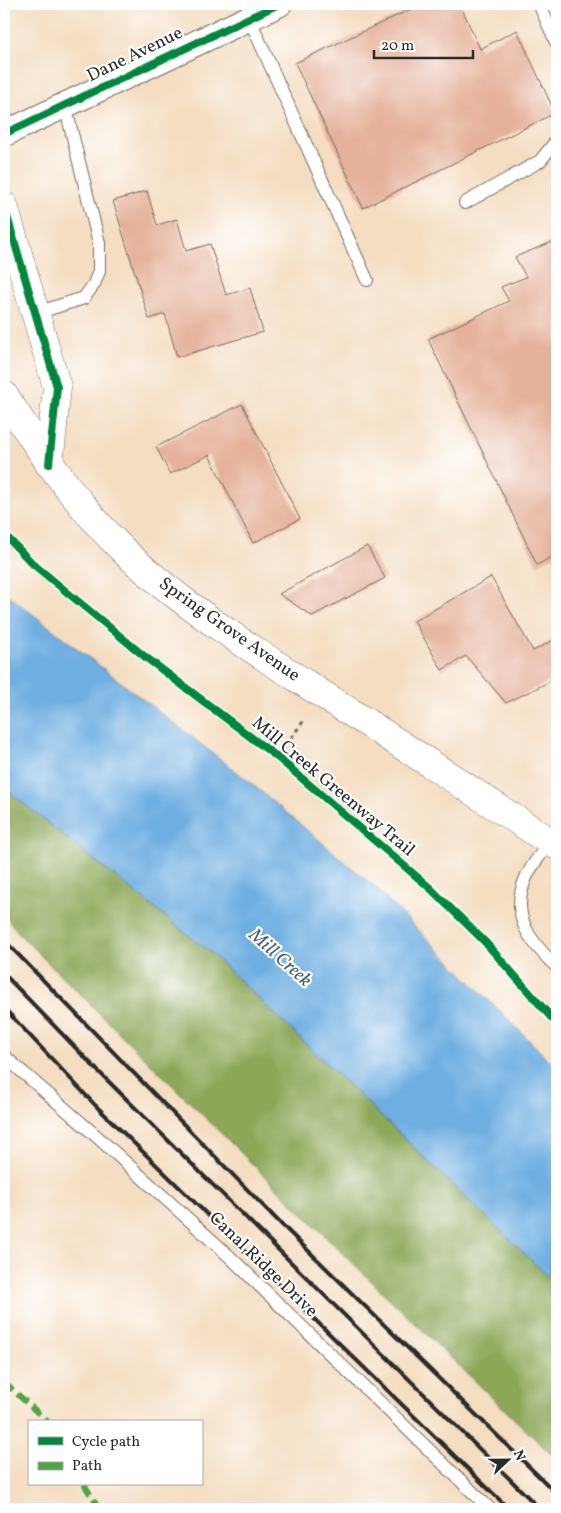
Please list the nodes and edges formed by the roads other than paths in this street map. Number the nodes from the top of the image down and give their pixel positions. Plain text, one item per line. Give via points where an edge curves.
1 (279, 4) edge
2 (539, 4) edge
3 (249, 18) junction
4 (557, 44) edge
5 (65, 105) junction
6 (4, 134) edge
7 (557, 140) edge
8 (465, 203) dead end
9 (4, 206) edge
10 (367, 280) dead end
11 (36, 313) junction
12 (4, 395) edge
13 (49, 464) junction
14 (554, 844) edge
15 (557, 967) edge
16 (4, 1056) edge
17 (490, 1509) edge

1 - 3 street, Dane Avenue
2 - 4 lane
3 - 5 street, Dane Avenue
3 - 10 lane
5 - 6 street, Dane Avenue
5 - 11 lane via 99,243 99,271 84,298
7 - 8 lane via 540,161
9 - 11 main road
11 - 13 main road via 57,387
12 - 13 main road, Spring Grove Avenue
13 - 14 main road, Spring Grove Avenue via 126,553 194,610
14 - 15 lane via 525,880 519,908 527,933
16 - 17 lane, Canal Ridge Drive via 229,1256

